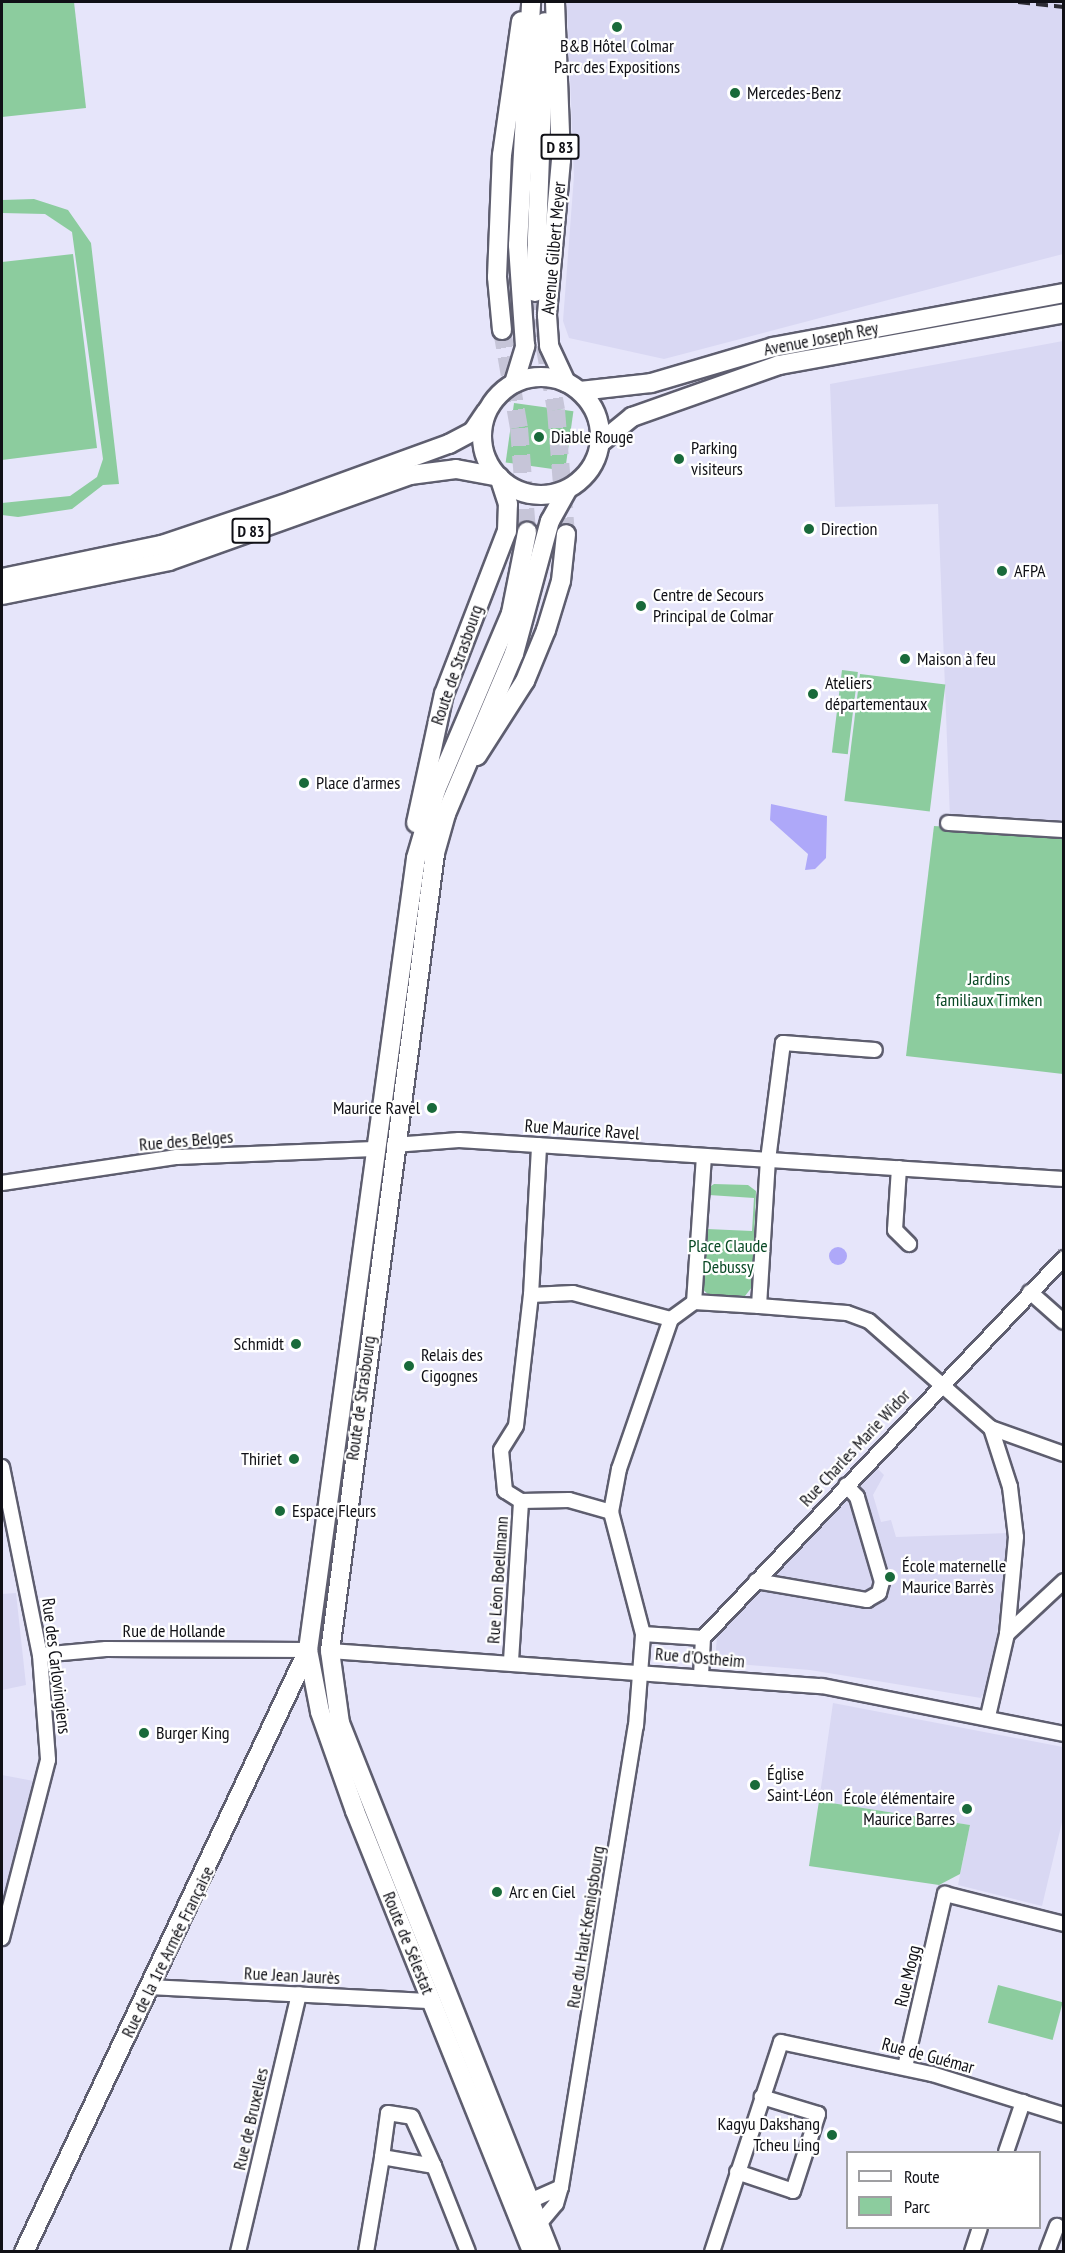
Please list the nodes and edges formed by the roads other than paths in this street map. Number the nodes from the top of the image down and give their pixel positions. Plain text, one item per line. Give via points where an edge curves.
1 (526, 2) edge
2 (531, 2) edge
3 (546, 2) edge
4 (555, 2) edge
5 (535, 292) tunnel mouth
6 (1064, 293) edge
7 (1064, 313) edge
8 (502, 330) tunnel mouth
9 (514, 383) junction
10 (573, 387) junction
11 (486, 412) junction
12 (599, 444) junction
13 (499, 477) junction
14 (567, 490) junction
15 (527, 532) tunnel mouth
16 (567, 534) tunnel mouth
17 (2, 578) edge
18 (2, 595) edge
19 (466, 769) junction
20 (948, 823) dead end
21 (1064, 830) edge
22 (416, 858) junction
23 (875, 1050) dead end
24 (393, 1145) junction
25 (539, 1145) junction
26 (374, 1149) junction
27 (704, 1156) junction
28 (768, 1160) junction
29 (899, 1168) junction
30 (1064, 1179) edge
31 (2, 1183) edge
32 (909, 1244) dead end
33 (1064, 1258) edge
34 (1030, 1292) junction
35 (531, 1295) junction
36 (694, 1302) junction
37 (759, 1306) junction
38 (671, 1319) junction
39 (1064, 1322) edge
40 (941, 1383) junction
41 (991, 1428) junction
42 (1064, 1454) edge
43 (2, 1467) edge
44 (846, 1485) junction
45 (521, 1502) junction
46 (611, 1512) junction
47 (756, 1581) junction
48 (1064, 1581) edge
49 (643, 1634) junction
50 (1007, 1634) junction
51 (703, 1638) junction
52 (308, 1650) junction
53 (330, 1650) junction
54 (40, 1655) junction
55 (511, 1661) junction
56 (640, 1671) junction
57 (701, 1676) junction
58 (286, 1704) junction
59 (320, 1712) junction
60 (988, 1716) junction
61 (1064, 1734) edge
62 (1064, 1924) edge
63 (2, 1938) edge
64 (151, 1987) junction
65 (299, 1994) junction
66 (431, 2001) junction
67 (905, 2067) junction
68 (762, 2097) junction
69 (1023, 2102) junction
70 (1064, 2115) edge
71 (1006, 2151) edge
72 (382, 2157) junction
73 (434, 2166) junction
74 (737, 2172) junction
75 (561, 2187) junction
76 (530, 2201) junction
77 (1057, 2226) dead end
78 (532, 2227) junction
79 (980, 2229) edge
80 (24, 2252) edge
81 (238, 2252) edge
82 (366, 2252) edge
83 (468, 2252) edge
84 (532, 2252) edge
85 (550, 2252) edge
86 (712, 2252) edge
87 (972, 2252) edge
88 (1047, 2252) edge

1 - 8 main road via 502,155 497,277
2 - 9 main road, Avenue Gilbert Meyer / D 83 via 518,245 525,346
3 - 5 main road, Avenue Gilbert Meyer / D 83
4 - 10 main road, Avenue Gilbert Meyer / D 83 via 561,160 547,315 549,346
6 - 10 main road, Avenue Joseph Rey via 773,347 651,383
7 - 12 main road, Avenue Joseph Rey via 779,365 633,417
9 - 10 main road via 543,376
9 - 11 main road
10 - 12 main road via 598,420
11 - 13 main road via 483,450
11 - 17 main road, D 83 via 473,431 449,444 292,501 162,545
12 - 14 main road via 584,476
13 - 14 main road via 534,494
13 - 18 main road, D 83 via 456,469 410,475 169,561
13 - 22 main road, Route de Strasbourg via 508,504 507,531 444,694 416,820
14 - 19 main road, Route de Strasbourg via 550,521 514,654
15 - 22 main road, Route de Strasbourg via 511,613 436,790
16 - 19 main road, Route de Strasbourg via 561,581 525,681 491,740
19 - 24 main road, Route de Strasbourg via 435,853
20 - 21 street
22 - 26 main road, Route de Strasbourg
23 - 28 street via 783,1043
24 - 25 street, Rue Maurice Ravel via 459,1140
24 - 26 main road
24 - 53 main road, Route de Strasbourg
25 - 27 street, Rue Maurice Ravel
25 - 35 street, Rue Léon Boellmann
26 - 31 street, Rue des Belges via 177,1157
26 - 52 main road, Route de Strasbourg
27 - 28 street, Rue Maurice Ravel
27 - 36 street
28 - 29 street, Rue Maurice Ravel
28 - 37 street
29 - 30 street, Rue Maurice Ravel
29 - 32 street via 895,1230
33 - 34 street, Rue Charles Marie Widor
34 - 39 street
34 - 40 street, Rue Charles Marie Widor
35 - 38 street via 573,1293
35 - 45 street, Rue Léon Boellmann via 516,1426 501,1450 505,1491
36 - 37 street
36 - 38 street
37 - 40 street via 848,1313 869,1321
38 - 46 street via 619,1469
40 - 41 street
40 - 44 street, Rue Charles Marie Widor
41 - 42 street
41 - 50 street via 1010,1487 1016,1537
43 - 54 street, Rue des Carlovingiens
44 - 47 street, Rue Charles Marie Widor
44 - 47 street via 857,1497 882,1582 879,1593 867,1600
45 - 46 street, Rue Léon Boellmann via 569,1500
45 - 55 street, Rue Léon Boellmann
46 - 49 street, Rue du Haut-Kœnigsbourg
47 - 51 street, Rue Charles Marie Widor
48 - 50 street
49 - 51 street, Rue d'Ostheim
49 - 56 street, Rue du Haut-Kœnigsbourg
50 - 60 street
51 - 57 street
52 - 53 main road
52 - 54 street, Rue de Hollande via 106,1648
52 - 58 main road, Rue de la 1re Armée Française
52 - 59 main road, Route de Sélestat
53 - 55 street, Rue d'Ostheim
53 - 76 main road, Route de Sélestat via 340,1723
54 - 63 street, Rue des Carlovingiens via 46,1781
55 - 56 street, Rue d'Ostheim
56 - 57 street, Rue d'Ostheim
56 - 75 street, Rue du Haut-Kœnigsbourg via 607,1919
57 - 60 street, Rue d'Ostheim via 822,1686
58 - 59 main road
58 - 64 main road, Rue de la 1re Armée Française
59 - 66 main road, Route de Sélestat
60 - 61 street, Rue d'Ostheim
62 - 67 street, Rue Mogg via 945,1893
64 - 65 street, Rue Jean Jaurès
64 - 80 main road, Rue de la 1re Armée Française
65 - 66 street, Rue Jean Jaurès
65 - 81 street, Rue de Bruxelles
66 - 78 main road, Route de Sélestat
67 - 68 street, Rue de Guémar via 781,2042
67 - 69 street, Rue de Guémar
68 - 74 street
68 - 74 street via 818,2114 793,2190
69 - 70 street, Rue de Guémar
69 - 71 street
72 - 73 street
72 - 73 street via 388,2113 412,2117
72 - 82 street
73 - 83 street
74 - 86 street
75 - 76 street
75 - 78 street, Rue du Haut-Kœnigsbourg via 556,2204
76 - 78 main road, Route de Sélestat
77 - 88 street
78 - 84 main road, Route de Sélestat
78 - 85 main road, Route de Sélestat
79 - 87 street

